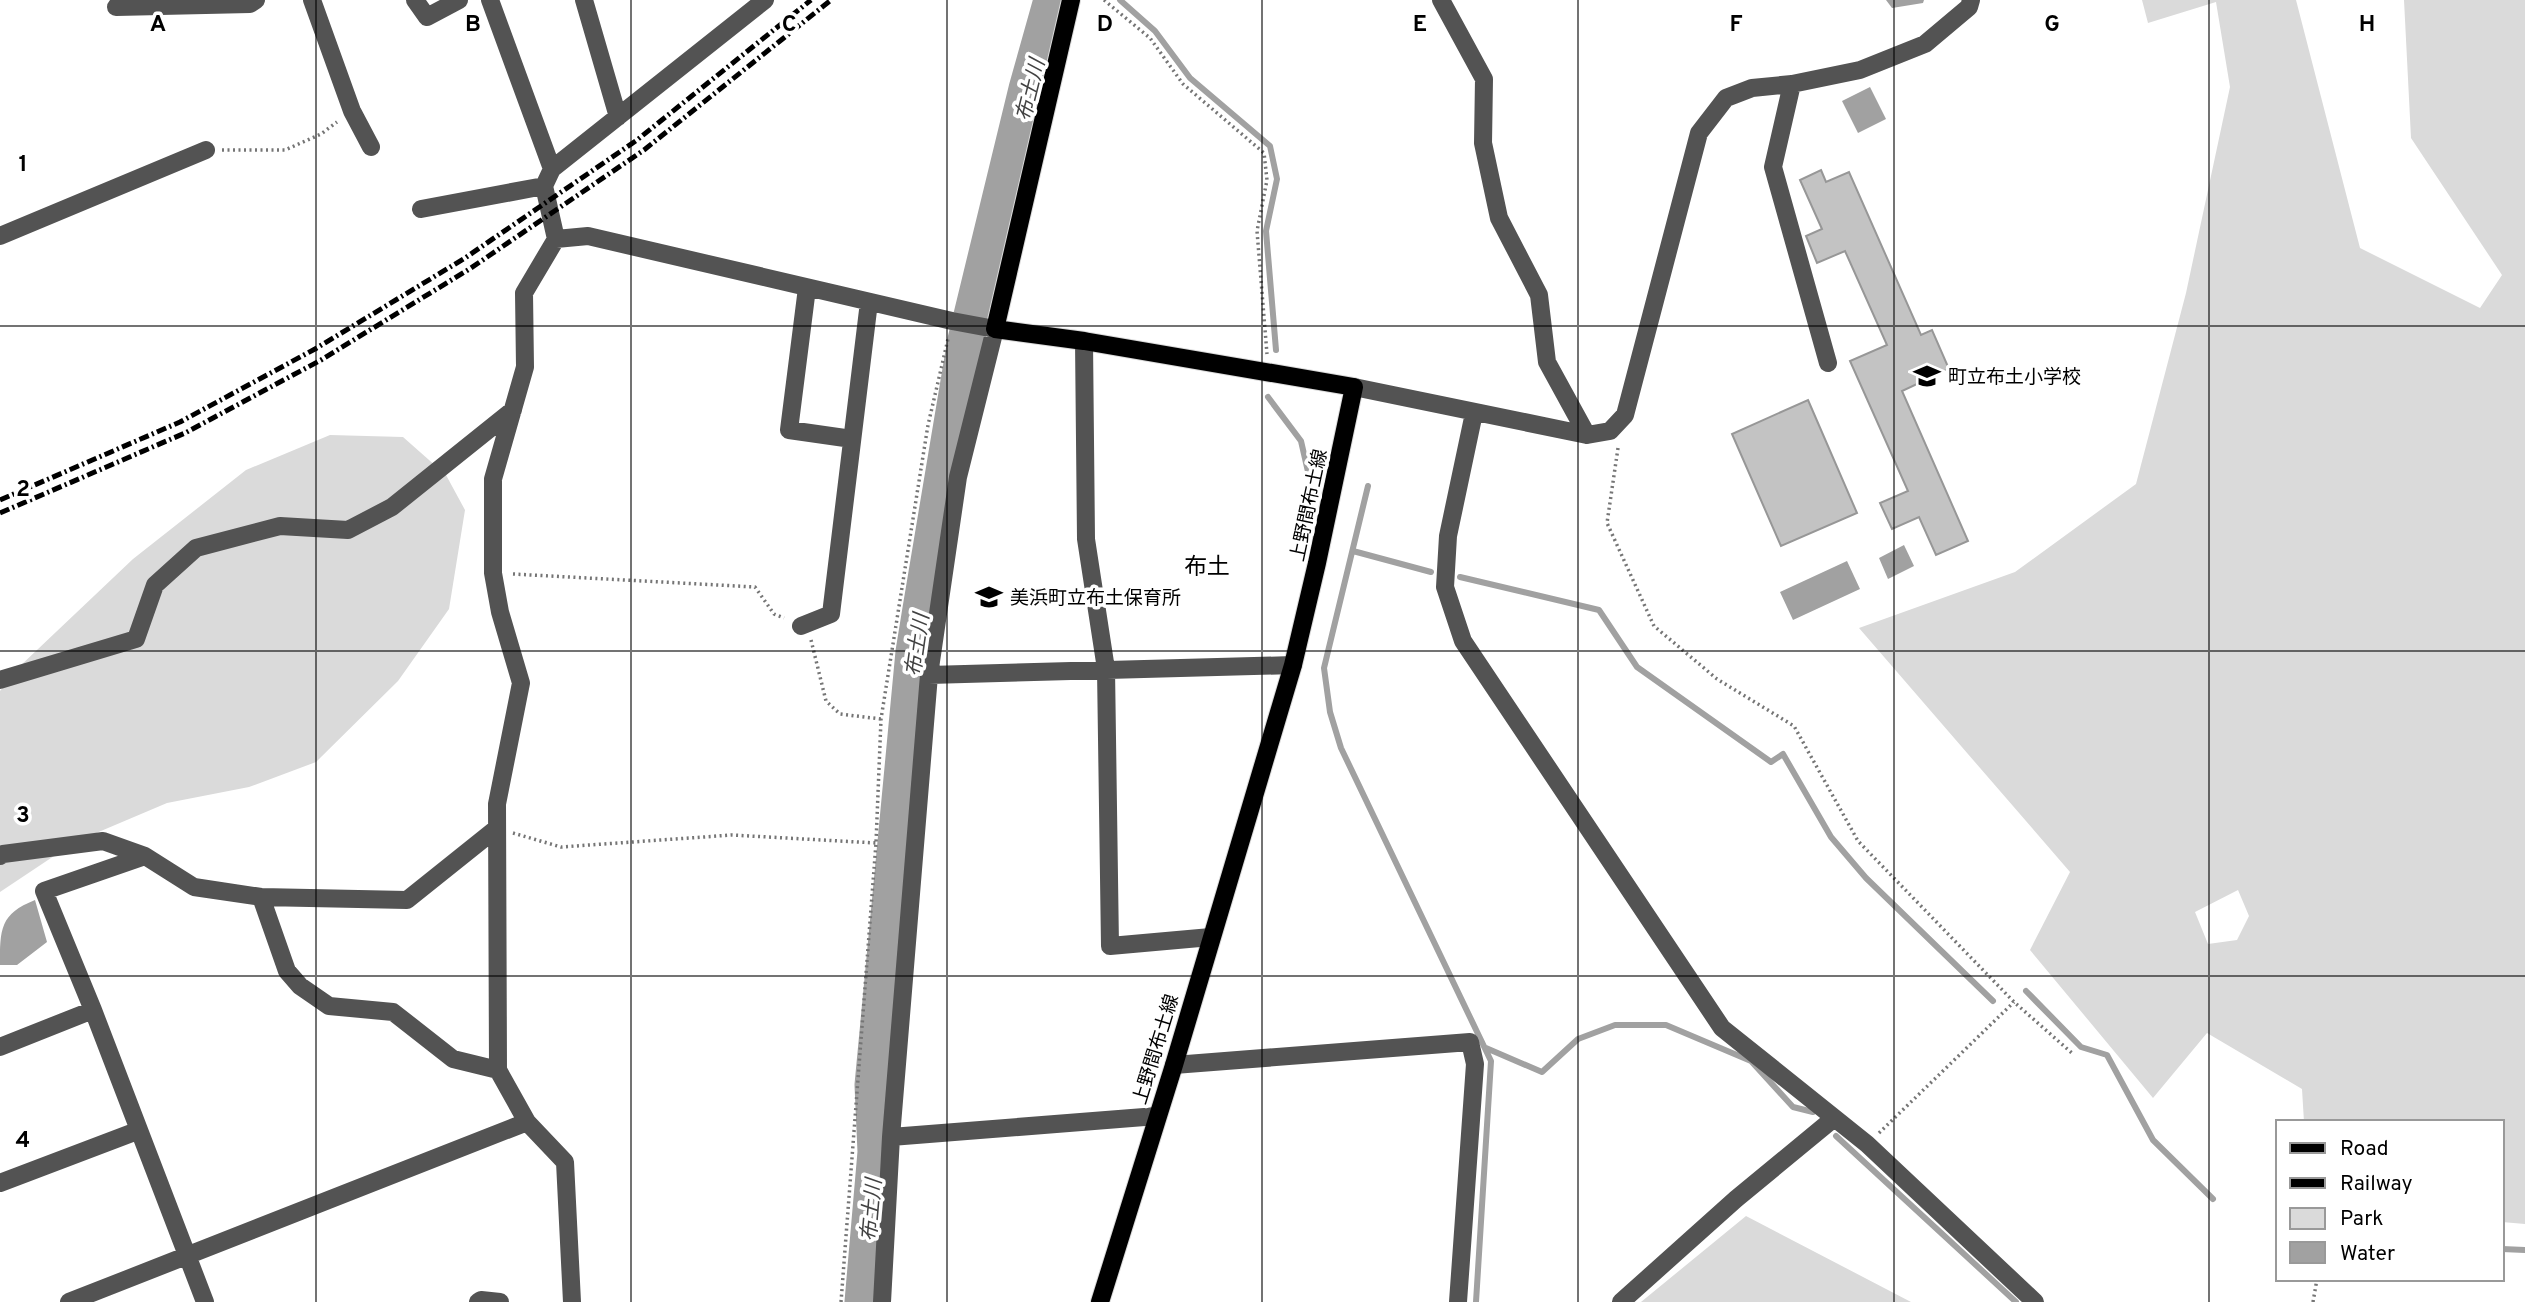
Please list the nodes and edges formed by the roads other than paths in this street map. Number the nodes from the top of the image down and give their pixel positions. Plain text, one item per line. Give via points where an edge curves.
1 (256, 0) edge
2 (312, 0) edge
3 (415, 0) edge
4 (458, 0) edge
5 (491, 0) edge
6 (584, 0) edge
7 (765, 0) edge
8 (1071, 0) edge
9 (1441, 0) edge
10 (1971, 0) edge
11 (116, 7) dead end
12 (1792, 85) junction
13 (618, 117) junction
14 (371, 147) dead end
15 (206, 150) road end
16 (552, 169) junction
17 (544, 186) junction
18 (421, 209) dead end
19 (0, 236) edge
20 (556, 239) junction
21 (807, 288) junction
22 (869, 302) junction
23 (989, 327) junction
24 (1084, 341) junction
25 (1828, 363) dead end
26 (1354, 387) junction
27 (513, 410) junction
28 (1474, 413) junction
29 (1587, 435) junction
30 (852, 439) junction
31 (801, 626) road end
32 (1293, 665) junction
33 (1106, 669) junction
34 (929, 675) junction
35 (0, 680) edge
36 (497, 828) junction
37 (0, 856) edge
38 (145, 856) junction
39 (261, 897) junction
40 (1210, 937) junction
41 (93, 1010) junction
42 (0, 1047) edge
43 (1174, 1065) junction
44 (498, 1070) junction
45 (1157, 1116) junction
46 (1833, 1119) junction
47 (527, 1122) junction
48 (137, 1131) junction
49 (891, 1137) junction
50 (0, 1183) edge
51 (186, 1257) junction
52 (69, 1302) edge
53 (205, 1302) edge
54 (478, 1302) edge
55 (500, 1302) edge
56 (572, 1302) edge
57 (881, 1302) edge
58 (1100, 1302) edge
59 (1458, 1302) edge
60 (1621, 1302) edge
61 (2035, 1302) edge

1 - 11 street via 250,4
2 - 14 street via 352,111
3 - 4 street via 427,17
5 - 16 street
6 - 13 street
7 - 13 street
8 - 23 main road
9 - 29 street via 1484,79 1483,143 1499,218 1539,295 1547,362
10 - 12 street via 1969,7 1925,44 1860,70
12 - 25 street via 1773,167
12 - 29 street via 1752,88 1726,98 1699,133 1625,415 1610,431
13 - 16 street
15 - 19 street
16 - 17 street
17 - 18 street
17 - 20 street
20 - 21 street via 588,236
20 - 27 street via 524,293 525,367
21 - 22 street
21 - 30 street via 789,429
22 - 23 street
22 - 30 street
23 - 24 main road
23 - 34 street via 958,477
24 - 26 main road
24 - 33 street via 1086,539
26 - 28 street
26 - 32 main road, 上野間布土線
27 - 35 street via 392,507 348,530 280,526 197,548 155,585 136,639
27 - 36 street via 492,479 493,573 521,683 497,804
28 - 29 street
28 - 46 street via 1448,536 1445,587 1463,641 1722,1028
30 - 31 street via 831,614
32 - 33 street
32 - 40 main road, 上野間布土線
33 - 34 street
33 - 40 street via 1110,946
34 - 49 street
36 - 39 street via 407,900
36 - 44 street
37 - 38 street via 103,841
38 - 39 street via 194,887
38 - 41 street via 44,891
39 - 44 street via 287,971 300,986 329,1006 393,1012 453,1059
40 - 43 main road, 上野間布土線
41 - 42 street
41 - 48 street
43 - 45 main road, 上野間布土線
43 - 59 street via 1470,1042 1475,1064
44 - 47 street
45 - 49 street
45 - 58 main road, 上野間布土線
46 - 60 street
46 - 61 street via 1867,1144
47 - 51 street
47 - 56 street via 565,1162
48 - 50 street
48 - 51 street
49 - 57 street
51 - 52 street
51 - 53 street
54 - 55 street

